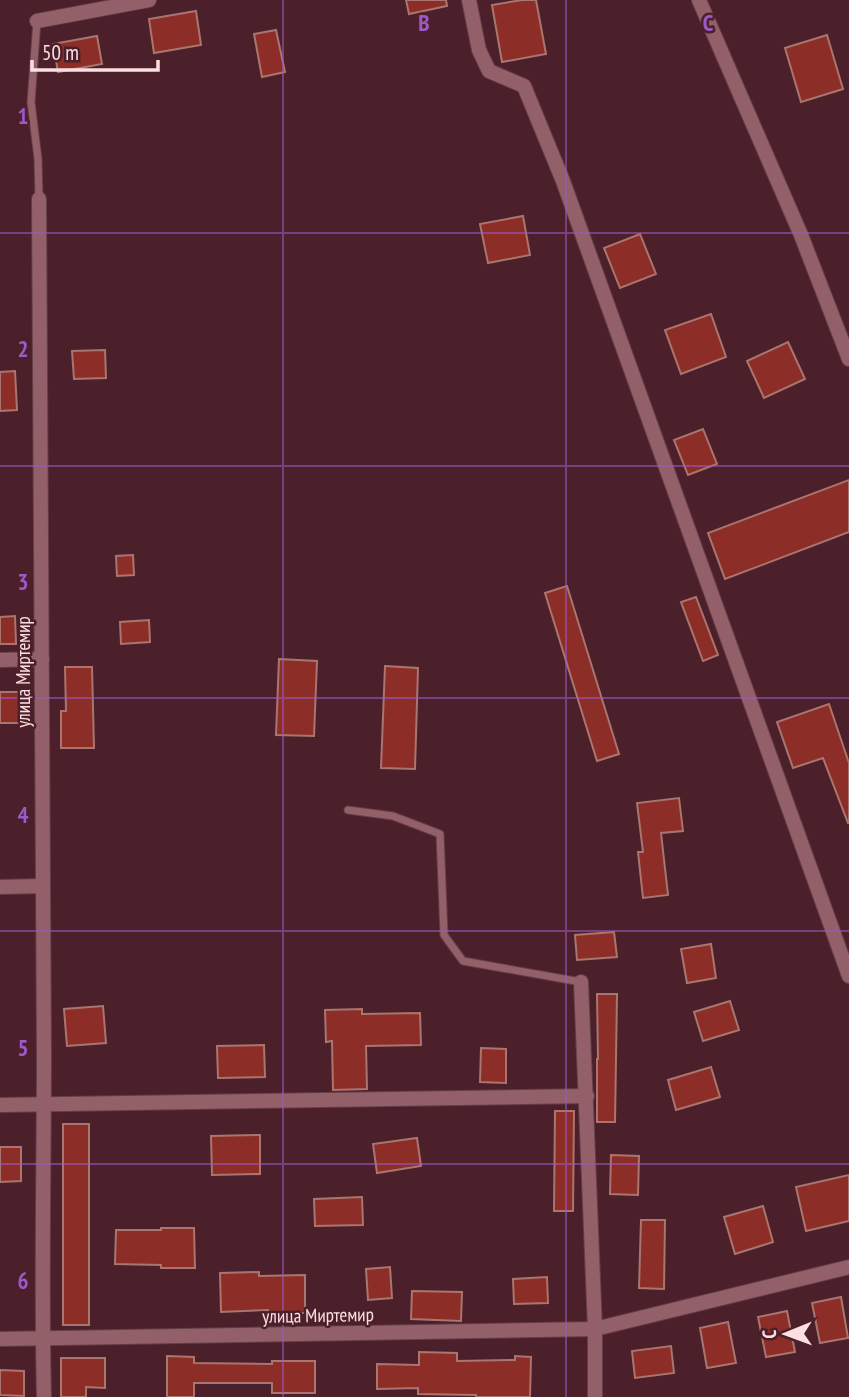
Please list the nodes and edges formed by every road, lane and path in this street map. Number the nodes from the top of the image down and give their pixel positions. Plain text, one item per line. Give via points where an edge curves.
1 (149, 0) edge
2 (469, 0) edge
3 (699, 0) edge
4 (37, 21) joint
5 (39, 199) joint
6 (849, 359) edge
7 (42, 659) junction
8 (0, 660) edge
9 (348, 810) dead end
10 (0, 887) edge
11 (43, 887) junction
12 (849, 976) edge
13 (581, 982) joint
14 (587, 1096) junction
15 (44, 1104) junction
16 (0, 1105) edge
17 (849, 1266) edge
18 (596, 1329) junction
19 (0, 1339) edge
20 (42, 1339) junction
21 (44, 1397) edge
22 (596, 1397) edge

1 - 4 street
2 - 12 street via 479,50 489,71 524,86 563,181
3 - 6 street via 801,235
4 - 5 lane via 31,102
5 - 7 street, улица Миртемир
7 - 8 street
7 - 11 street, улица Миртемир
9 - 13 lane via 393,817 440,834 444,935 463,961
10 - 11 street
11 - 15 street, улица Миртемир
13 - 14 street
14 - 15 street
14 - 18 street
15 - 16 street
15 - 20 street, улица Миртемир
17 - 18 street, улица Миртемир
18 - 20 street, улица Миртемир
18 - 22 street
19 - 20 street, улица Миртемир
20 - 21 street, улица Миртемир

